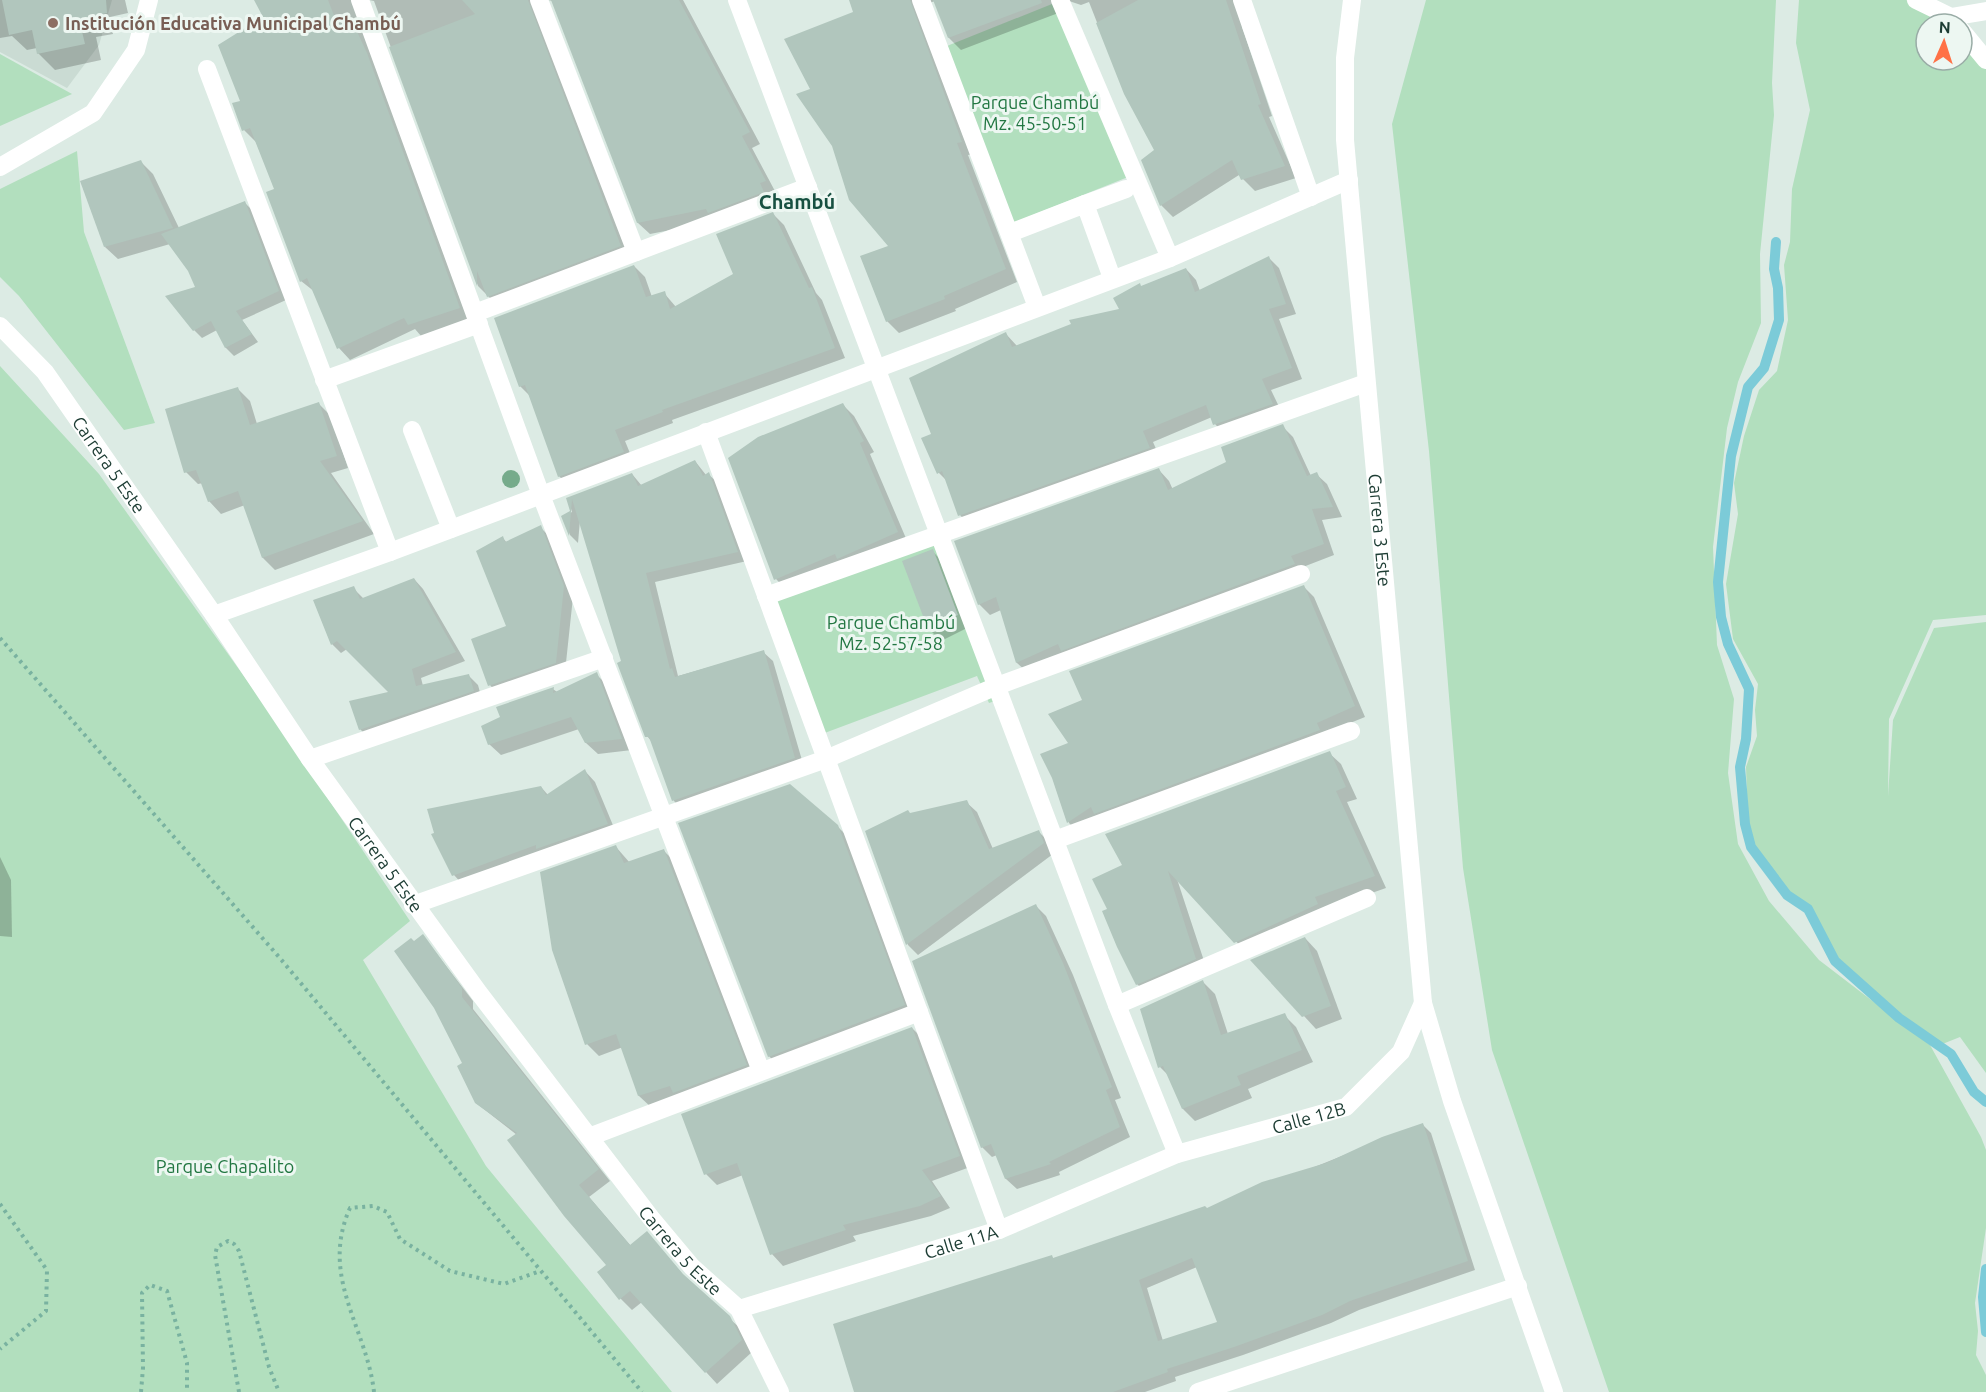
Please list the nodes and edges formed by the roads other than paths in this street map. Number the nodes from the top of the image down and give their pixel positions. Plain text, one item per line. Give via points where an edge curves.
1 (149, 0) edge
2 (360, 0) edge
3 (539, 0) edge
4 (921, 0) edge
5 (1060, 0) edge
6 (1242, 0) edge
7 (1352, 0) edge
8 (1916, 0) edge
9 (741, 1) edge
10 (1936, 12) edge
11 (1974, 46) edge
12 (1986, 60) edge
13 (207, 69) dead end
14 (0, 167) edge
15 (1349, 180) junction
16 (808, 187) junction
17 (1126, 189) dead end
18 (1311, 197) junction
19 (1085, 204) junction
20 (1016, 231) dead end
21 (636, 252) junction
22 (1170, 258) junction
23 (1112, 278) junction
24 (1037, 307) junction
25 (477, 319) junction
26 (0, 326) edge
27 (877, 368) junction
28 (324, 380) junction
29 (1366, 383) junction
30 (412, 430) dead end
31 (706, 432) junction
32 (541, 495) junction
33 (451, 529) junction
34 (939, 532) junction
35 (390, 552) junction
36 (1301, 574) dead end
37 (766, 596) junction
38 (214, 615) junction
39 (604, 658) junction
40 (997, 686) junction
41 (1351, 731) dead end
42 (310, 759) junction
43 (826, 759) junction
44 (663, 815) junction
45 (1055, 840) junction
46 (1367, 898) dead end
47 (413, 905) junction
48 (1423, 1003) junction
49 (1118, 1005) junction
50 (919, 1012) junction
51 (761, 1071) junction
52 (589, 1137) junction
53 (1177, 1154) junction
54 (999, 1230) junction
55 (1518, 1286) junction
56 (739, 1309) junction
57 (780, 1392) edge
58 (1198, 1392) edge
59 (1554, 1392) edge

1 - 14 street via 136,50 93,112
2 - 25 street
3 - 21 street
4 - 24 street
5 - 22 street
6 - 18 street
7 - 15 street, Carrera 3 Este via 1345,58
8 - 10 street
9 - 16 street
11 - 12 street
13 - 28 street
15 - 18 street
15 - 29 street, Carrera 3 Este
16 - 21 street
16 - 27 street
17 - 19 street
18 - 22 street
19 - 20 street
19 - 23 street
21 - 25 street
22 - 23 street
23 - 24 street
24 - 27 street
25 - 28 street
25 - 32 street
26 - 38 street, Carrera 5 Este via 45,372
27 - 31 street
27 - 34 street
28 - 35 street
29 - 34 street
29 - 48 street, Carrera 3 Este
30 - 33 street
31 - 32 street
31 - 37 street
32 - 33 street
32 - 39 street
33 - 35 street
34 - 37 street
34 - 40 street
35 - 38 street
36 - 40 street
37 - 43 street
38 - 42 street, Carrera 5 Este
39 - 42 street
39 - 44 street
40 - 43 street
40 - 45 street
41 - 45 street
42 - 47 street, Carrera 5 Este
43 - 44 street
43 - 50 street
44 - 47 street
44 - 51 street
45 - 49 street
46 - 49 street
47 - 52 street, Carrera 5 Este
48 - 53 street, Calle 12B via 1401,1052 1346,1107
48 - 55 street, Carrera 3 Este via 1452,1101
49 - 53 street
50 - 51 street
50 - 54 street
51 - 52 street
52 - 56 street, Carrera 5 Este via 692,1267
53 - 54 street, Calle 11A
54 - 56 street, Calle 11A
55 - 58 street
55 - 59 street, Carrera 3 Este
56 - 57 street, Carrera 5 Este

